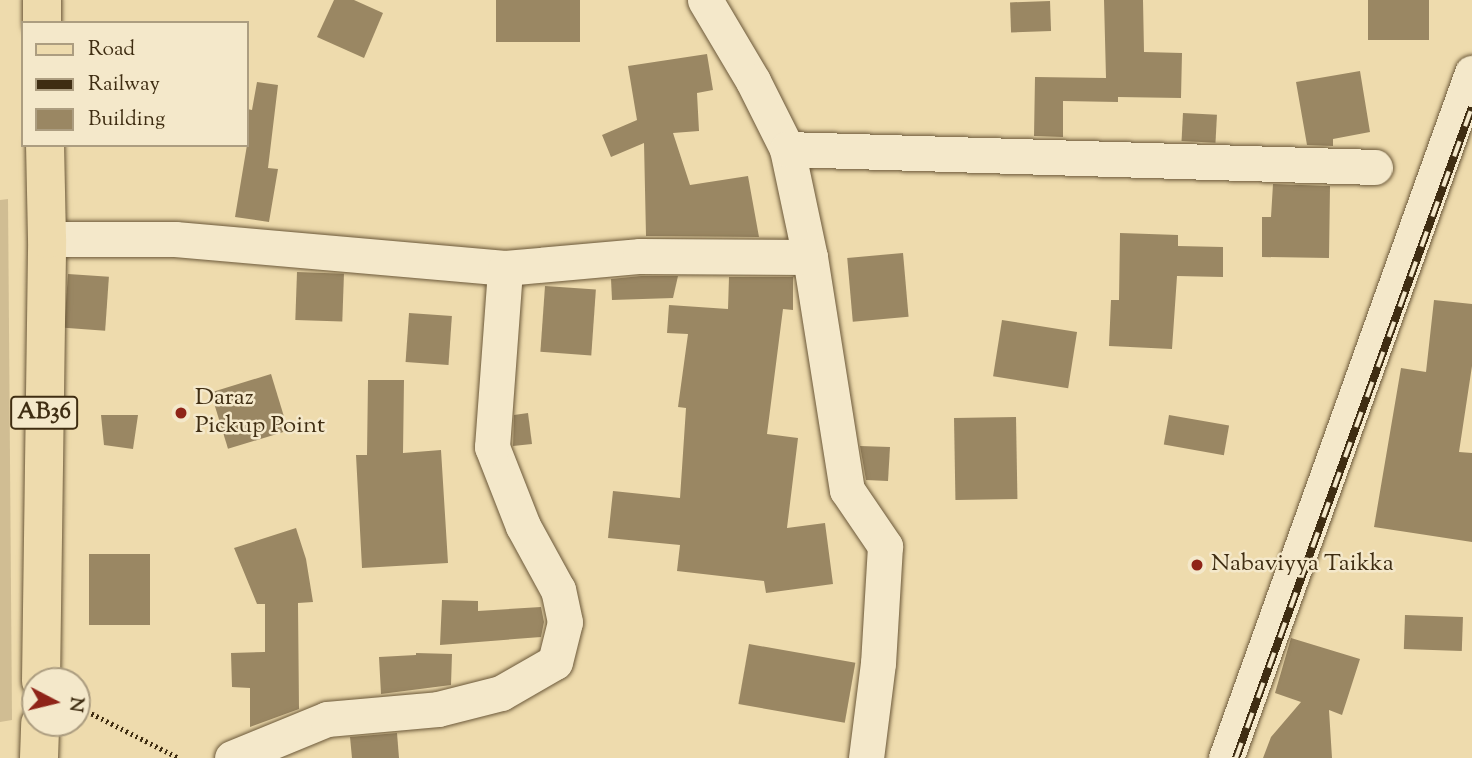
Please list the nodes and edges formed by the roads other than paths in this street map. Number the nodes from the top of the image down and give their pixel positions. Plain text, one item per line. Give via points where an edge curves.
1 (41, 0) edge
2 (705, 0) edge
3 (42, 21) edge
4 (1472, 73) edge
5 (45, 147) edge
6 (788, 149) junction
7 (1375, 167) dead end
8 (47, 239) junction
9 (810, 257) junction
10 (505, 268) junction
11 (41, 667) edge
12 (40, 737) edge
13 (39, 758) edge
14 (232, 758) edge
15 (866, 758) edge
16 (1226, 758) edge

1 - 3 main road
2 - 6 street
4 - 16 street
5 - 8 main road, AB36
6 - 7 street
6 - 9 street
8 - 10 street via 175,239
8 - 11 main road, AB36
9 - 10 street via 639,256
9 - 15 street via 847,490 885,546
10 - 14 street via 492,447 523,526 558,590 565,622 555,662 501,693 438,709 327,719
12 - 13 main road

